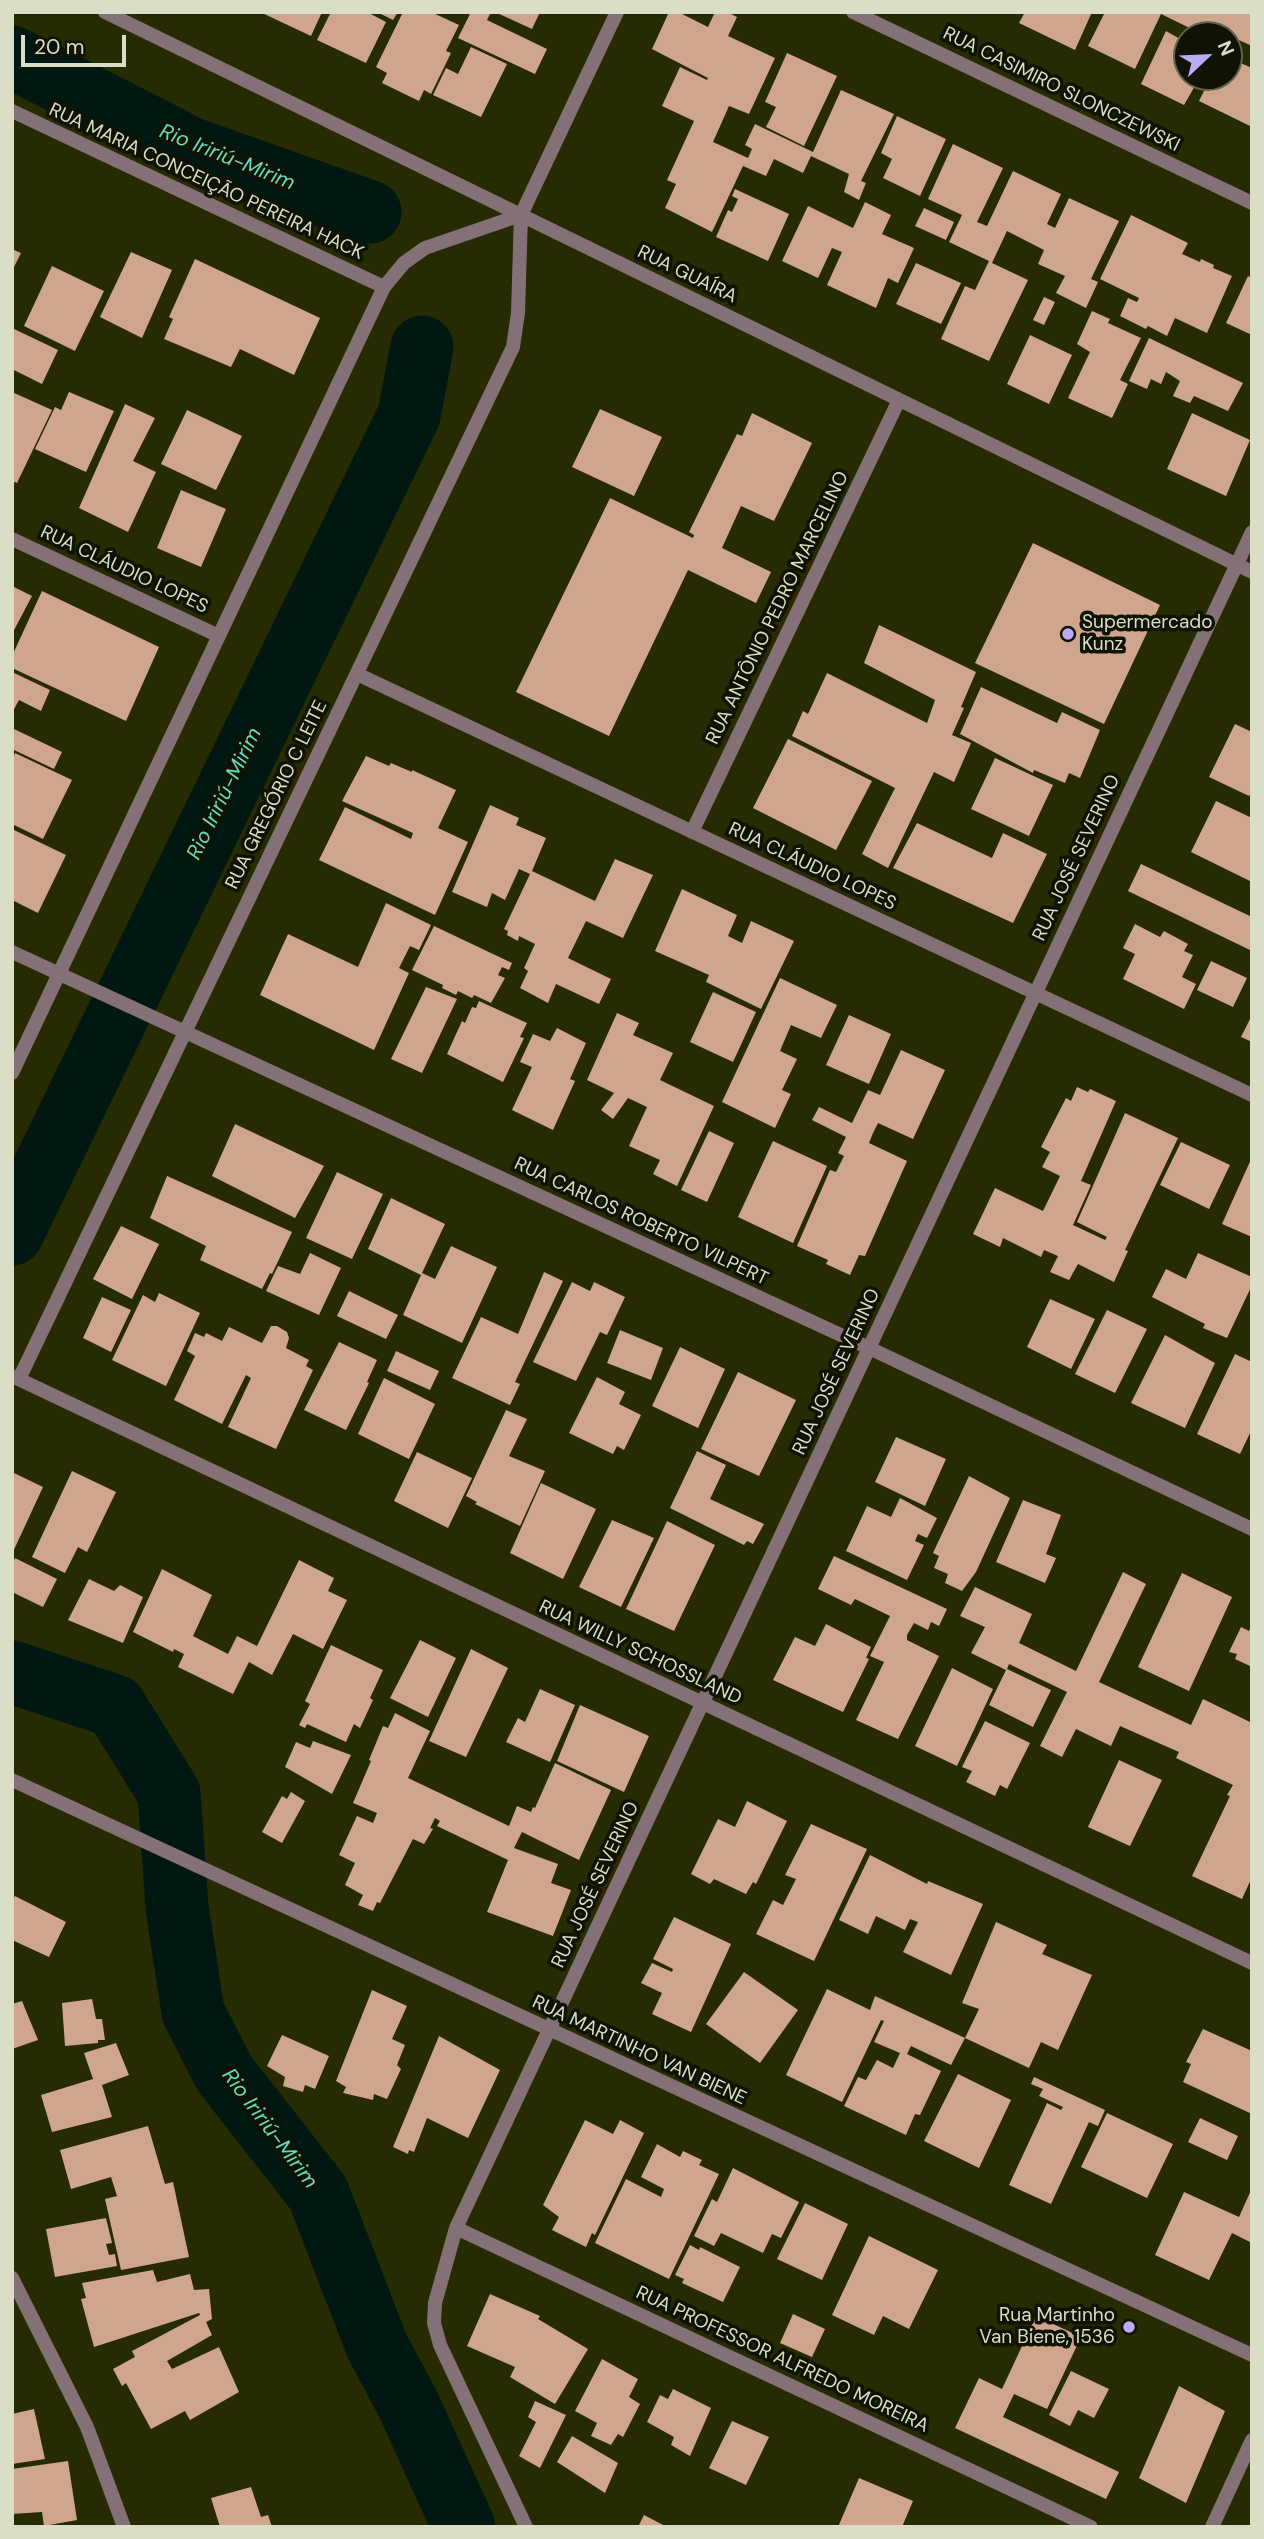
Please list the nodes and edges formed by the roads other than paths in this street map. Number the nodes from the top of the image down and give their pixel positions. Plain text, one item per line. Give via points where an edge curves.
1 (105, 12) edge
2 (617, 12) edge
3 (853, 12) edge
4 (12, 111) edge
5 (1252, 203) edge
6 (521, 215) junction
7 (384, 287) junction
8 (899, 400) junction
9 (1252, 532) edge
10 (12, 539) edge
11 (1236, 564) junction
12 (1252, 572) edge
13 (219, 636) junction
14 (356, 674) junction
15 (692, 832) junction
16 (12, 952) edge
17 (59, 975) junction
18 (1035, 993) junction
19 (185, 1032) junction
20 (12, 1073) edge
21 (1252, 1095) edge
22 (869, 1348) junction
23 (16, 1377) edge
24 (1252, 1529) edge
25 (702, 1704) junction
26 (12, 1780) edge
27 (1252, 1963) edge
28 (549, 2031) junction
29 (456, 2228) junction
30 (12, 2278) edge
31 (1252, 2355) edge
32 (1252, 2440) edge
33 (124, 2527) edge
34 (526, 2527) edge
35 (1091, 2527) edge
36 (1212, 2527) edge

1 - 6 street, RUA GUAÍRA
2 - 6 street, RUA GREGÓRIO C LEITE
3 - 5 street, RUA CASIMIRO SLONCZEWSKI
4 - 7 street, RUA MARIA CONCEIÇÃO PEREIRA HACK
6 - 7 street via 425,248 404,262
6 - 8 street, RUA GUAÍRA
6 - 14 street, RUA GREGÓRIO C LEITE via 513,347
7 - 13 street
8 - 11 street, RUA GUAÍRA
8 - 15 street, RUA ANTÔNIO PEDRO MARCELINO
9 - 11 street, RUA JOSÉ SEVERINO
10 - 13 street, RUA CLÁUDIO LOPES
11 - 12 street, RUA GUAÍRA
11 - 18 street, RUA JOSÉ SEVERINO
13 - 17 street
14 - 15 street, RUA CLÁUDIO LOPES
14 - 19 street, RUA GREGÓRIO C LEITE
15 - 18 street, RUA CLÁUDIO LOPES
16 - 17 street, RUA CARLOS ROBERTO VILPERT
17 - 19 street, RUA CARLOS ROBERTO VILPERT
17 - 20 street
18 - 21 street, RUA CLÁUDIO LOPES
18 - 22 street, RUA JOSÉ SEVERINO
19 - 22 street, RUA CARLOS ROBERTO VILPERT
19 - 23 street, RUA GREGÓRIO C LEITE
22 - 24 street, RUA CARLOS ROBERTO VILPERT
22 - 25 street, RUA JOSÉ SEVERINO
23 - 25 street, RUA WILLY SCHOSSLAND
25 - 27 street, RUA WILLY SCHOSSLAND
25 - 28 street, RUA JOSÉ SEVERINO
26 - 28 street, RUA MARTINHO VAN BIENE
28 - 29 street, RUA JOSÉ SEVERINO
28 - 31 street, RUA MARTINHO VAN BIENE
29 - 34 street, RUA JOSÉ SEVERINO via 435,2303 434,2323 440,2345
29 - 35 street, RUA PROFESSOR ALFREDO MOREIRA
30 - 33 street via 87,2427
32 - 36 street

